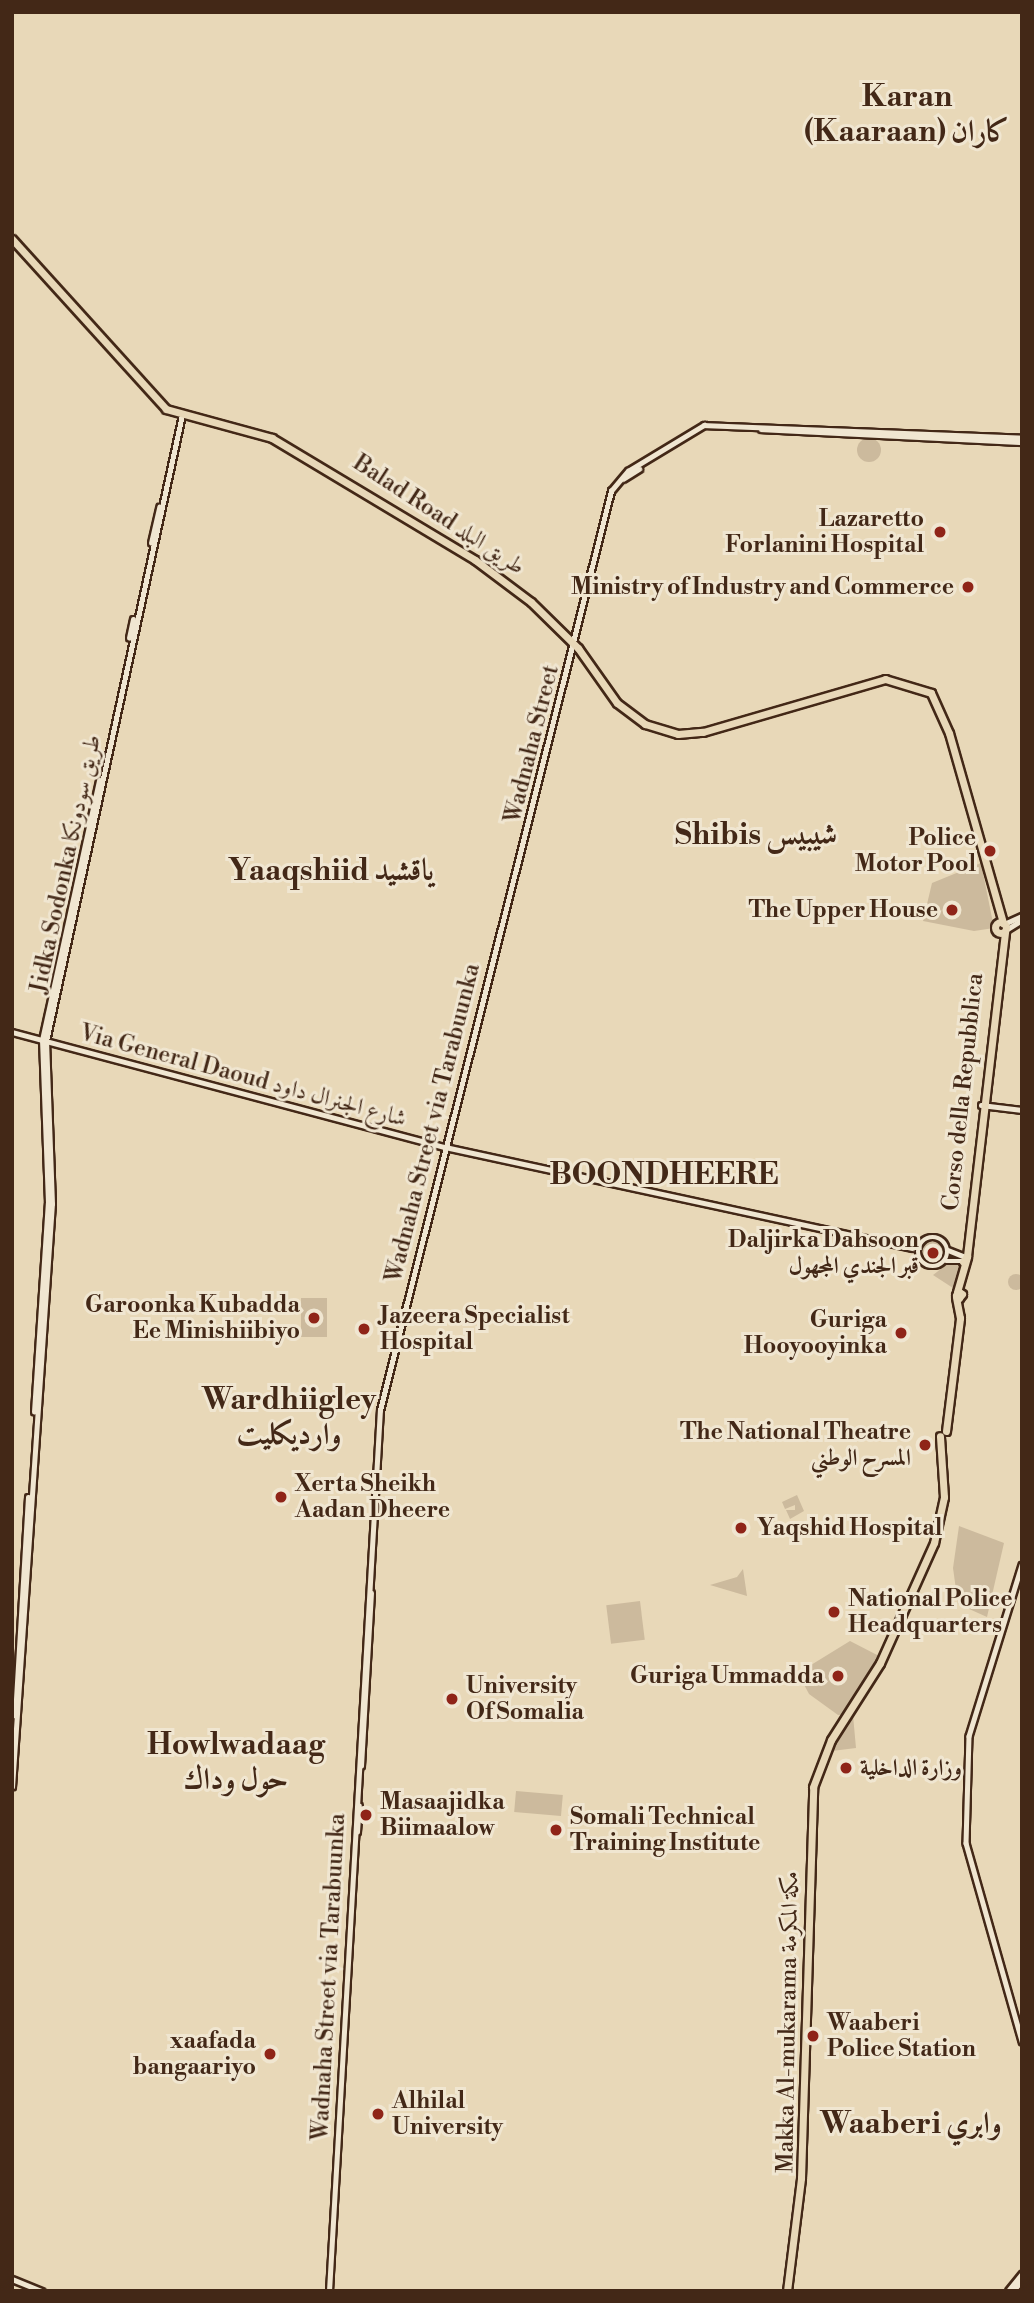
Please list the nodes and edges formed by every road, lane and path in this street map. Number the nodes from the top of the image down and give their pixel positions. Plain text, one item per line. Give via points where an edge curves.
1 (12, 236) edge
2 (181, 415) junction
3 (1022, 440) edge
4 (575, 644) junction
5 (1022, 918) edge
6 (1002, 927) junction
7 (12, 1032) edge
8 (43, 1040) junction
9 (982, 1105) junction
10 (1022, 1111) edge
11 (47, 1139) junction
12 (447, 1148) junction
13 (920, 1244) junction
14 (912, 1248) junction
15 (948, 1250) junction
16 (917, 1253) junction
17 (964, 1259) junction
18 (945, 1261) junction
19 (399, 1332) junction
20 (376, 1475) junction
21 (1022, 1564) edge
22 (12, 1756) edge
23 (12, 1787) edge
24 (1022, 2041) edge
25 (1022, 2274) edge
26 (1022, 2280) edge
27 (12, 2281) edge
28 (34, 2291) edge
29 (42, 2291) edge
30 (330, 2291) edge
31 (789, 2291) edge
32 (1011, 2291) edge

1 - 2 highway, Balad Road طريق البلد via 144,389
2 - 4 highway, Balad Road طريق البلد via 251,430 287,445 498,576
2 - 8 main road, Jidka Sodonka طريق سودونكا
3 - 4 main road, Wadnaha Street via 704,427 621,481 597,552
4 - 6 highway, Balad Road طريق البلد via 626,712 678,734 885,679 931,693
4 - 12 main road, Wadnaha Street
5 - 6 main road
6 - 9 highway
7 - 8 main road, Via General Daoud شارع الجنرال داود
8 - 11 main road, Jidka Sodonka طريق سودونكا
8 - 12 main road, Via General Daoud شارع الجنرال داود
9 - 10 main road
9 - 17 highway
11 - 22 main road, Jidka Sodonka طريق سودونكا via 48,1203
11 - 23 main road, Jidka Sodonka طريق سودونكا via 52,1204
12 - 14 main road, Via General Daoud شارع الجنرال داود
12 - 19 main road, Wadnaha Street
13 - 14 main road
13 - 15 main road via 936,1236
13 - 16 main road
14 - 16 main road
15 - 17 main road
15 - 18 main road
16 - 18 main road via 929,1268
17 - 18 main road
17 - 31 highway, Makka Al-mukarama مكة المكرمة via 943,1435 944,1488 931,1554 882,1663 825,1755 811,1812 801,2178
19 - 20 main road, Wadnaha Street via 380,1423
19 - 20 main road, Wadnaha Street via Tarabuunka via 380,1410
20 - 30 main road, Wadnaha Street via Tarabuunka
20 - 30 main road
21 - 24 main road via 1007,1628 970,1736 966,1843
25 - 32 main road
26 - 32 main road
27 - 28 main road
27 - 29 main road

